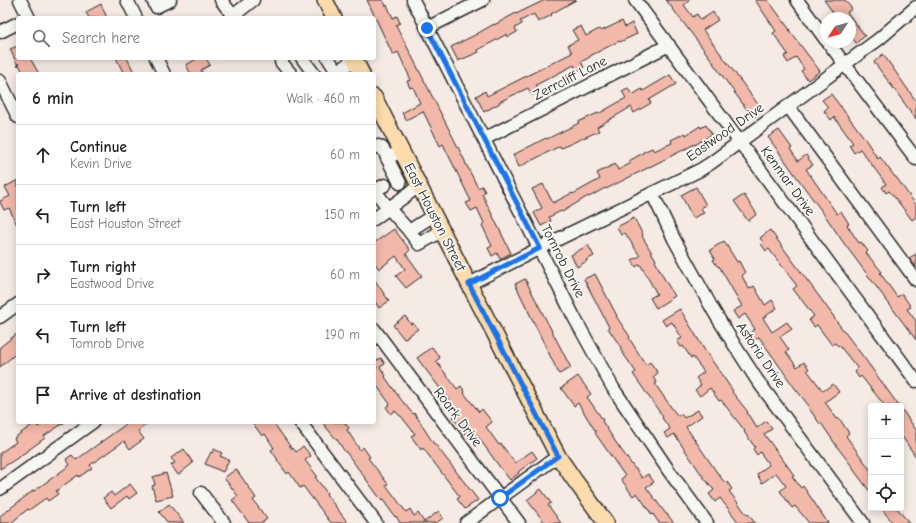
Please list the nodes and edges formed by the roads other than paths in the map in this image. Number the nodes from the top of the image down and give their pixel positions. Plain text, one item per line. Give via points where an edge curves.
1 (20, 0) edge
2 (127, 0) edge
3 (153, 0) edge
4 (170, 0) edge
5 (221, 0) edge
6 (253, 0) edge
7 (325, 0) edge
8 (413, 0) edge
9 (483, 0) edge
10 (635, 0) edge
11 (797, 0) edge
12 (916, 7) edge
13 (28, 16) edge
14 (135, 16) edge
15 (333, 16) edge
16 (16, 25) edge
17 (427, 28) junction
18 (820, 31) edge
19 (0, 32) edge
20 (669, 44) junction
21 (832, 48) edge
22 (157, 60) edge
23 (281, 60) edge
24 (304, 60) edge
25 (329, 60) edge
26 (352, 60) edge
27 (355, 60) edge
28 (845, 65) junction
29 (163, 72) edge
30 (289, 72) edge
31 (312, 72) edge
32 (335, 72) edge
33 (337, 72) edge
34 (361, 72) edge
35 (0, 81) edge
36 (376, 101) edge
37 (788, 106) junction
38 (16, 113) edge
39 (484, 139) junction
40 (740, 142) junction
41 (376, 147) edge
42 (402, 151) junction
43 (387, 158) junction
44 (916, 159) edge
45 (400, 183) dead end
46 (419, 186) junction
47 (378, 189) edge
48 (652, 193) junction
49 (389, 208) junction
50 (434, 215) junction
51 (376, 217) edge
52 (409, 231) junction
53 (442, 231) junction
54 (540, 248) junction
55 (916, 280) edge
56 (469, 284) junction
57 (16, 305) edge
58 (0, 317) edge
59 (376, 332) edge
60 (916, 381) edge
61 (90, 424) edge
62 (302, 424) edge
63 (558, 456) junction
64 (0, 489) edge
65 (201, 493) dead end
66 (500, 498) junction
67 (224, 523) edge
68 (376, 523) edge
69 (466, 523) edge
70 (519, 523) edge
71 (606, 523) edge
72 (707, 523) edge
73 (863, 523) edge

1 - 13 street
2 - 14 street
3 - 4 street via 156,7
5 - 6 street via 233,16
7 - 15 main road
8 - 17 street, Tomrob Drive
9 - 17 street
10 - 20 street, Kenmar Drive
11 - 18 street
12 - 28 street, Eastwood Drive
16 - 19 street
17 - 39 street, Tomrob Drive
20 - 39 street, Zerrcliff Lane
20 - 40 street, Kenmar Drive
21 - 28 street
22 - 29 street
23 - 30 street
24 - 31 street
25 - 32 street
26 - 33 street
27 - 34 main road
28 - 37 street, Eastwood Drive
28 - 44 street
35 - 38 street
36 - 42 main road, East Houston Street
37 - 40 street, Eastwood Drive
37 - 55 street
39 - 54 street, Tomrob Drive
40 - 48 street, Eastwood Drive via 700,170
40 - 60 street, Kenmar Drive
41 - 43 street via 383,149
42 - 43 street
42 - 46 main road, East Houston Street
43 - 45 street
46 - 49 street
46 - 50 main road, East Houston Street
47 - 49 street via 381,200
48 - 54 street, Eastwood Drive
48 - 73 street, Astoria Drive via 713,310 735,346 757,380
49 - 51 street
49 - 52 street
50 - 52 street
50 - 53 main road, East Houston Street
52 - 53 street via 419,244
53 - 56 main road, East Houston Street
54 - 56 street, Eastwood Drive
54 - 72 street, Tomrob Drive via 613,388
56 - 63 main road, East Houston Street
57 - 58 street
59 - 66 street, Roark Drive
61 - 64 street
62 - 68 street
63 - 66 street
63 - 71 main road, East Houston Street
65 - 67 street
66 - 69 street
66 - 70 street, Roark Drive

